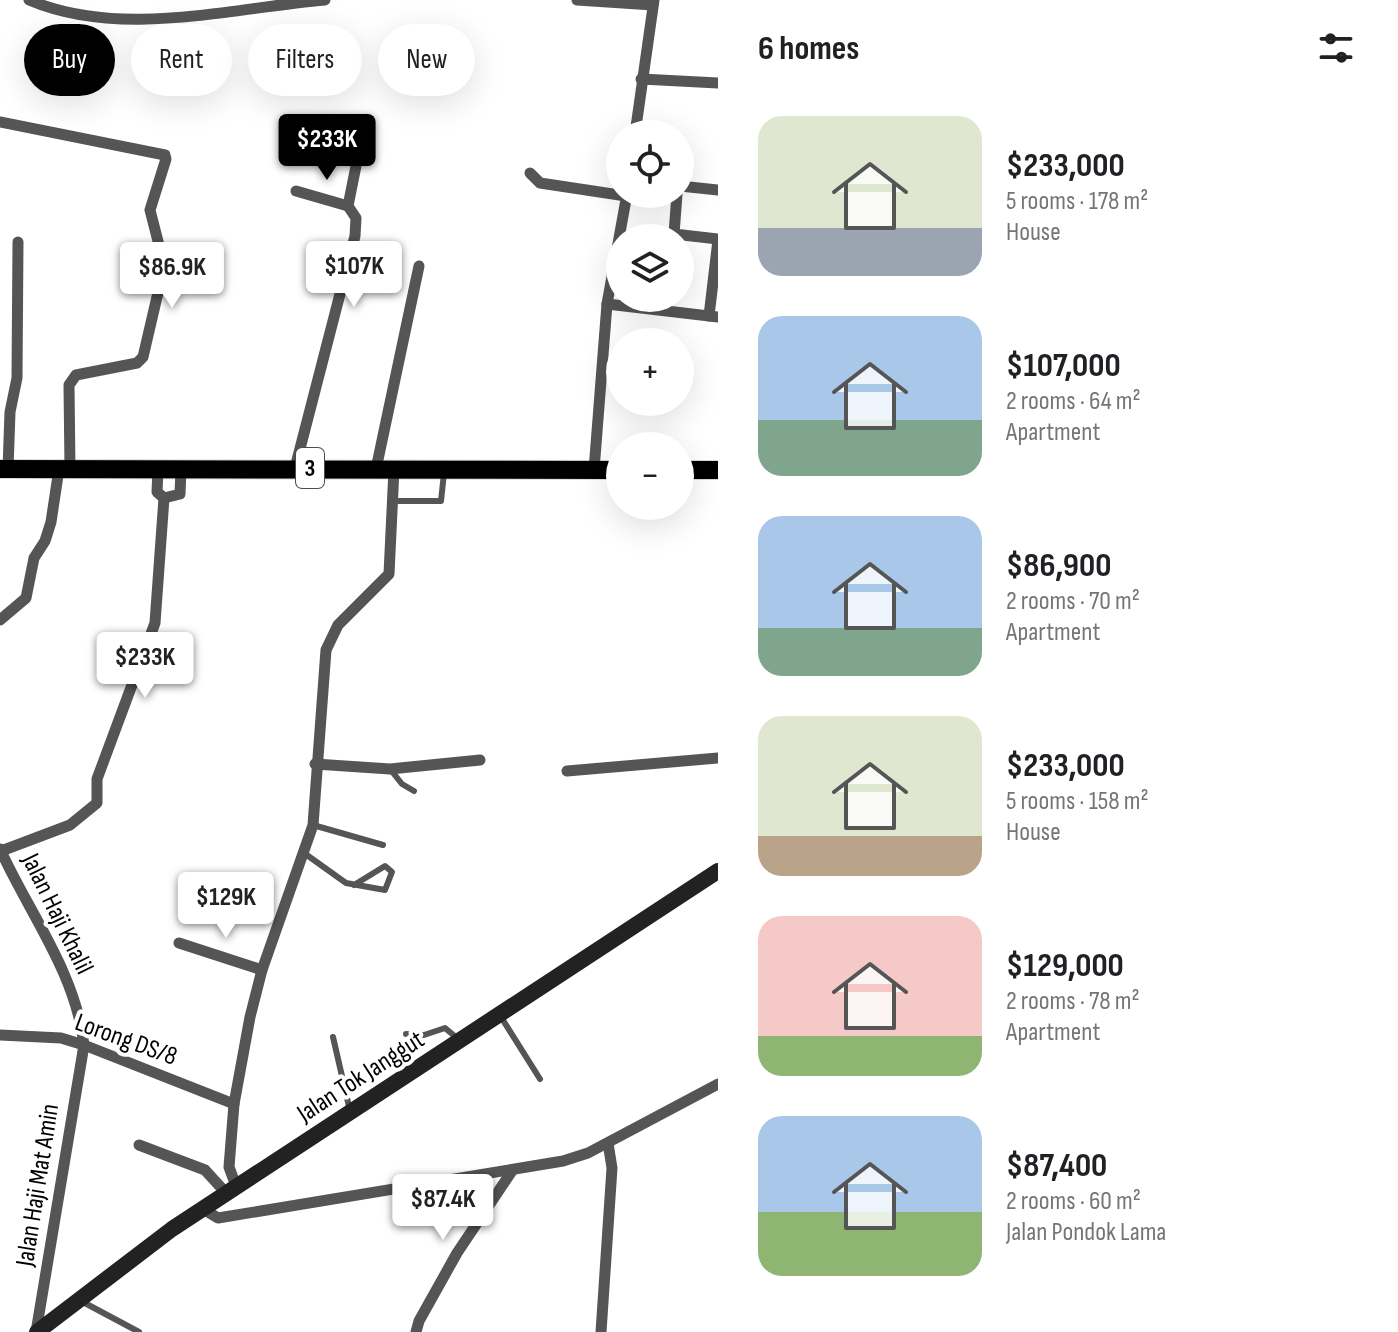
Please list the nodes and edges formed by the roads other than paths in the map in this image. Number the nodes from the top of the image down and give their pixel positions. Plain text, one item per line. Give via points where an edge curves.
1 (29, 0) edge
2 (325, 0) edge
3 (577, 0) edge
4 (294, 1) edge
5 (654, 3) edge
6 (641, 79) junction
7 (718, 83) edge
8 (637, 120) edge
9 (0, 122) edge
10 (361, 141) dead end
11 (530, 173) dead end
12 (694, 187) edge
13 (718, 190) edge
14 (296, 191) dead end
15 (606, 192) edge
16 (348, 206) junction
17 (676, 208) edge
18 (718, 240) edge
19 (18, 242) dead end
20 (419, 266) dead end
21 (606, 312) edge
22 (678, 312) edge
23 (714, 316) edge
24 (295, 468) junction
25 (4, 469) edge
26 (64, 469) junction
27 (158, 469) junction
28 (181, 469) junction
29 (385, 469) junction
30 (445, 469) junction
31 (594, 470) junction
32 (606, 470) edge
33 (694, 470) edge
34 (718, 470) edge
35 (164, 498) junction
36 (392, 501) junction
37 (0, 620) edge
38 (718, 758) edge
39 (480, 760) dead end
40 (315, 764) junction
41 (390, 769) junction
42 (567, 771) dead end
43 (414, 791) dead end
44 (313, 825) junction
45 (383, 845) dead end
46 (1, 850) edge
47 (304, 853) junction
48 (718, 872) edge
49 (354, 885) junction
50 (179, 943) dead end
51 (262, 970) junction
52 (500, 1016) junction
53 (406, 1034) dead end
54 (0, 1035) edge
55 (333, 1037) dead end
56 (460, 1042) junction
57 (84, 1045) junction
58 (540, 1079) dead end
59 (718, 1084) edge
60 (234, 1104) junction
61 (351, 1113) junction
62 (608, 1143) junction
63 (139, 1145) dead end
64 (512, 1171) junction
65 (231, 1189) junction
66 (203, 1209) junction
67 (78, 1300) junction
68 (36, 1332) edge
69 (139, 1332) edge
70 (416, 1332) edge
71 (601, 1332) edge

1 - 4 street via 61,12 119,17 197,16
2 - 4 street
3 - 5 street
5 - 6 street
6 - 7 street
6 - 8 street
9 - 26 street via 137,147 166,159 150,210 161,253 160,284 143,357 137,363 76,375 69,385
10 - 16 street
11 - 15 street via 540,183
12 - 13 street
14 - 16 street
16 - 24 street via 356,218 355,236
17 - 18 street via 674,234
18 - 23 street
19 - 25 street via 17,378
20 - 29 street
21 - 31 street
22 - 23 street
24 - 28 main road, 3
24 - 29 main road, 3
25 - 26 main road, 3
26 - 27 main road, 3
26 - 37 street via 26,598
27 - 28 main road, 3
27 - 35 street via 157,492
28 - 35 street via 180,494
29 - 30 main road, 3
29 - 36 street
30 - 31 main road, 3
30 - 36 lane via 441,501
31 - 32 main road, 3
33 - 34 main road
35 - 46 street via 155,623 97,779 97,803 70,825
36 - 40 street via 389,574 338,625 326,650
38 - 42 street
39 - 41 street
40 - 41 street
40 - 44 street
41 - 43 lane
44 - 45 lane
44 - 47 street
46 - 57 street, Jalan Haji Khalil via 65,974
47 - 49 lane
47 - 51 street
48 - 52 main road, Jalan Tok Janggut
49 - 49 lane via 385,890 392,872 385,866
50 - 51 street
51 - 60 street
52 - 56 main road, Jalan Tok Janggut
52 - 58 lane
53 - 56 lane via 445,1028
54 - 57 street, Lorong DS/8 via 61,1038
55 - 61 lane
56 - 61 main road, Jalan Tok Janggut
57 - 60 street, Lorong DS/8
57 - 68 street, Jalan Haji Mat Amin
59 - 62 street
60 - 65 street
61 - 65 main road, Jalan Tok Janggut
62 - 64 street via 563,1161
62 - 71 street via 612,1168
63 - 65 street via 205,1170
64 - 66 street via 218,1218
64 - 70 street via 457,1253
65 - 66 main road, Jalan Tok Janggut
66 - 67 main road, Jalan Tok Janggut
67 - 68 main road, Jalan Tok Janggut
67 - 69 lane

